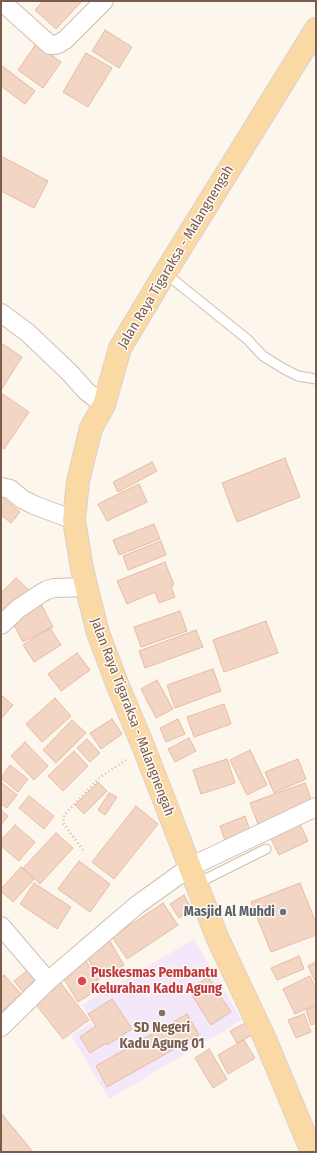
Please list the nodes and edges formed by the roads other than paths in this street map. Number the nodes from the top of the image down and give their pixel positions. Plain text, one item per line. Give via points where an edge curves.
1 (1, 1) edge
2 (104, 1) edge
3 (316, 29) edge
4 (165, 273) junction
5 (1, 312) edge
6 (316, 379) edge
7 (104, 405) junction
8 (1, 487) edge
9 (74, 520) junction
10 (86, 587) junction
11 (1, 625) edge
12 (316, 807) edge
13 (266, 849) dead end
14 (193, 876) junction
15 (1, 926) edge
16 (48, 981) junction
17 (1, 1027) edge
18 (312, 1152) edge

1 - 2 street via 50,45 55,45 65,40
3 - 4 main road, Jalan Raya Tigaraksa - Malangnengah
4 - 6 lane via 247,338 264,356 298,376
4 - 7 main road, Jalan Raya Tigaraksa - Malangnengah via 120,348
5 - 7 street via 28,333 86,391
7 - 9 main road, Jalan Raya Tigaraksa - Malangnengah via 91,428 78,481
8 - 9 street via 10,489 34,505
9 - 10 main road, Jalan Raya Tigaraksa - Malangnengah
10 - 11 street via 47,590 18,609
10 - 14 main road, Jalan Raya Tigaraksa - Malangnengah via 98,633
12 - 14 street
13 - 14 lane
14 - 16 street via 136,905
14 - 18 main road, Jalan Raya Tigaraksa - Malangnengah via 217,937 265,1039
15 - 16 street
16 - 17 street

